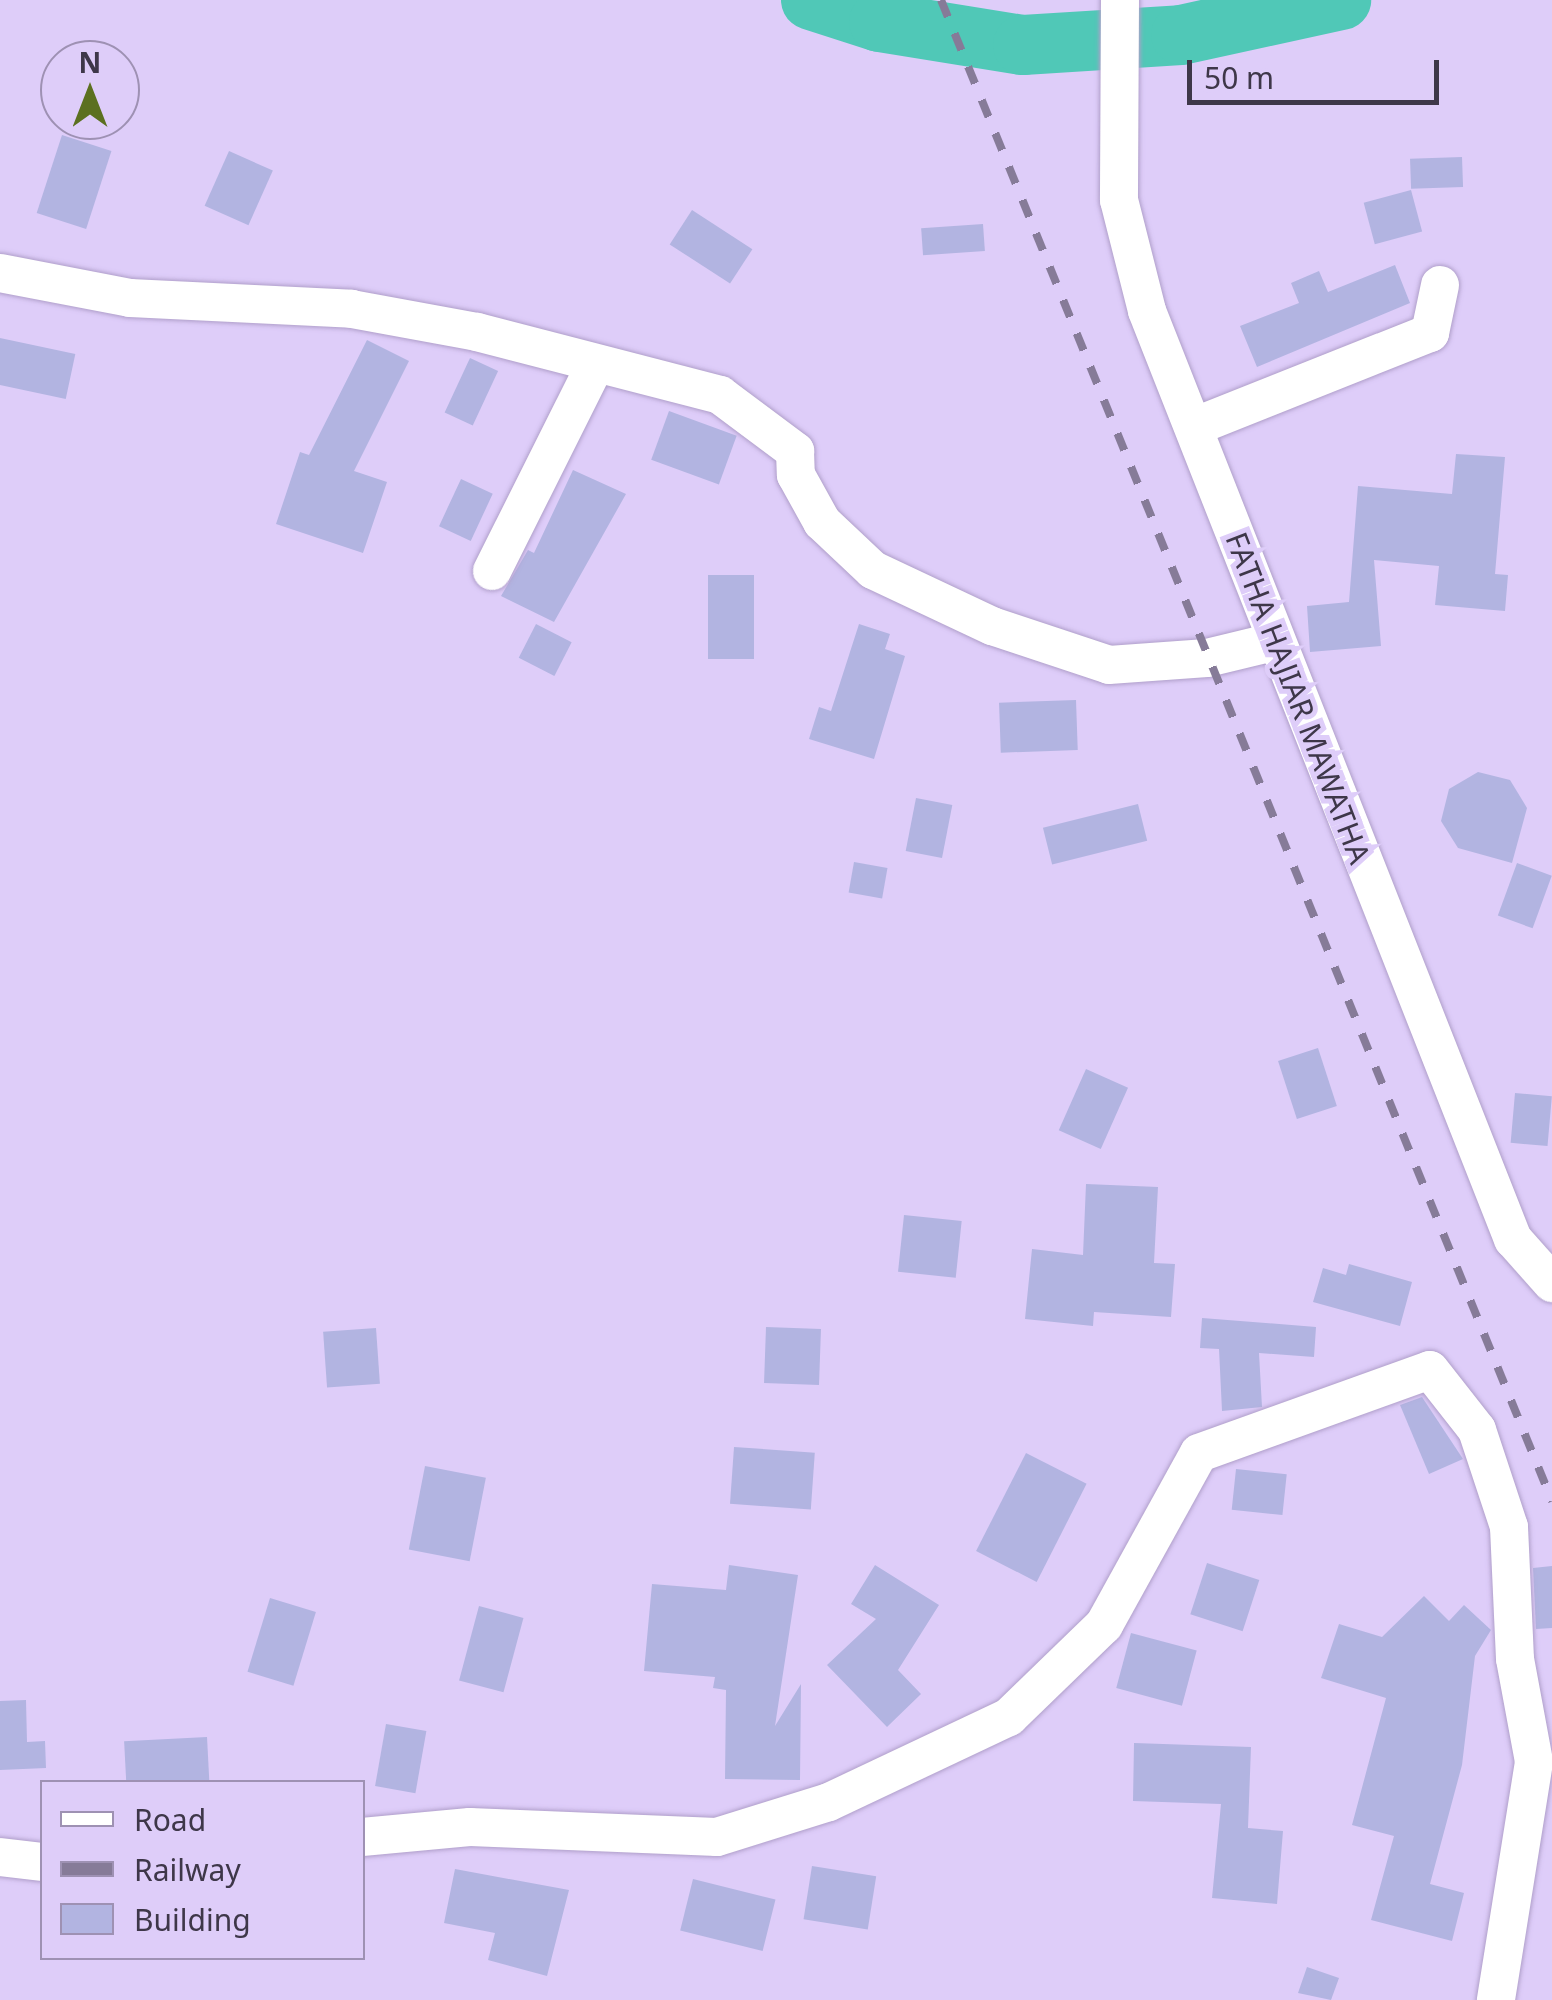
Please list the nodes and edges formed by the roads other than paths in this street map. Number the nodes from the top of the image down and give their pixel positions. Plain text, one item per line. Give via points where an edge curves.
1 (1120, 0) edge
2 (0, 273) edge
3 (1440, 285) dead end
4 (594, 366) junction
5 (1196, 426) junction
6 (492, 571) dead end
7 (1273, 642) junction
8 (1552, 1283) edge
9 (365, 1838) edge
10 (0, 1858) edge
11 (40, 1862) edge
12 (1496, 2000) edge

1 - 5 street, FATHA HAJIAR MAWATHA via 1120,200 1147,312
2 - 4 street via 130,298 352,309 477,332
3 - 5 street via 1430,333
4 - 6 street
4 - 7 street via 720,395 794,451 796,475 822,522 873,570 992,626 1109,665 1208,658
5 - 7 street, FATHA HAJIAR MAWATHA
7 - 8 street, FATHA HAJIAR MAWATHA via 1513,1239
9 - 12 street via 470,1828 717,1837 828,1802 1009,1717 1104,1625 1199,1453 1430,1370 1477,1430 1509,1527 1515,1659 1534,1762
10 - 11 street

